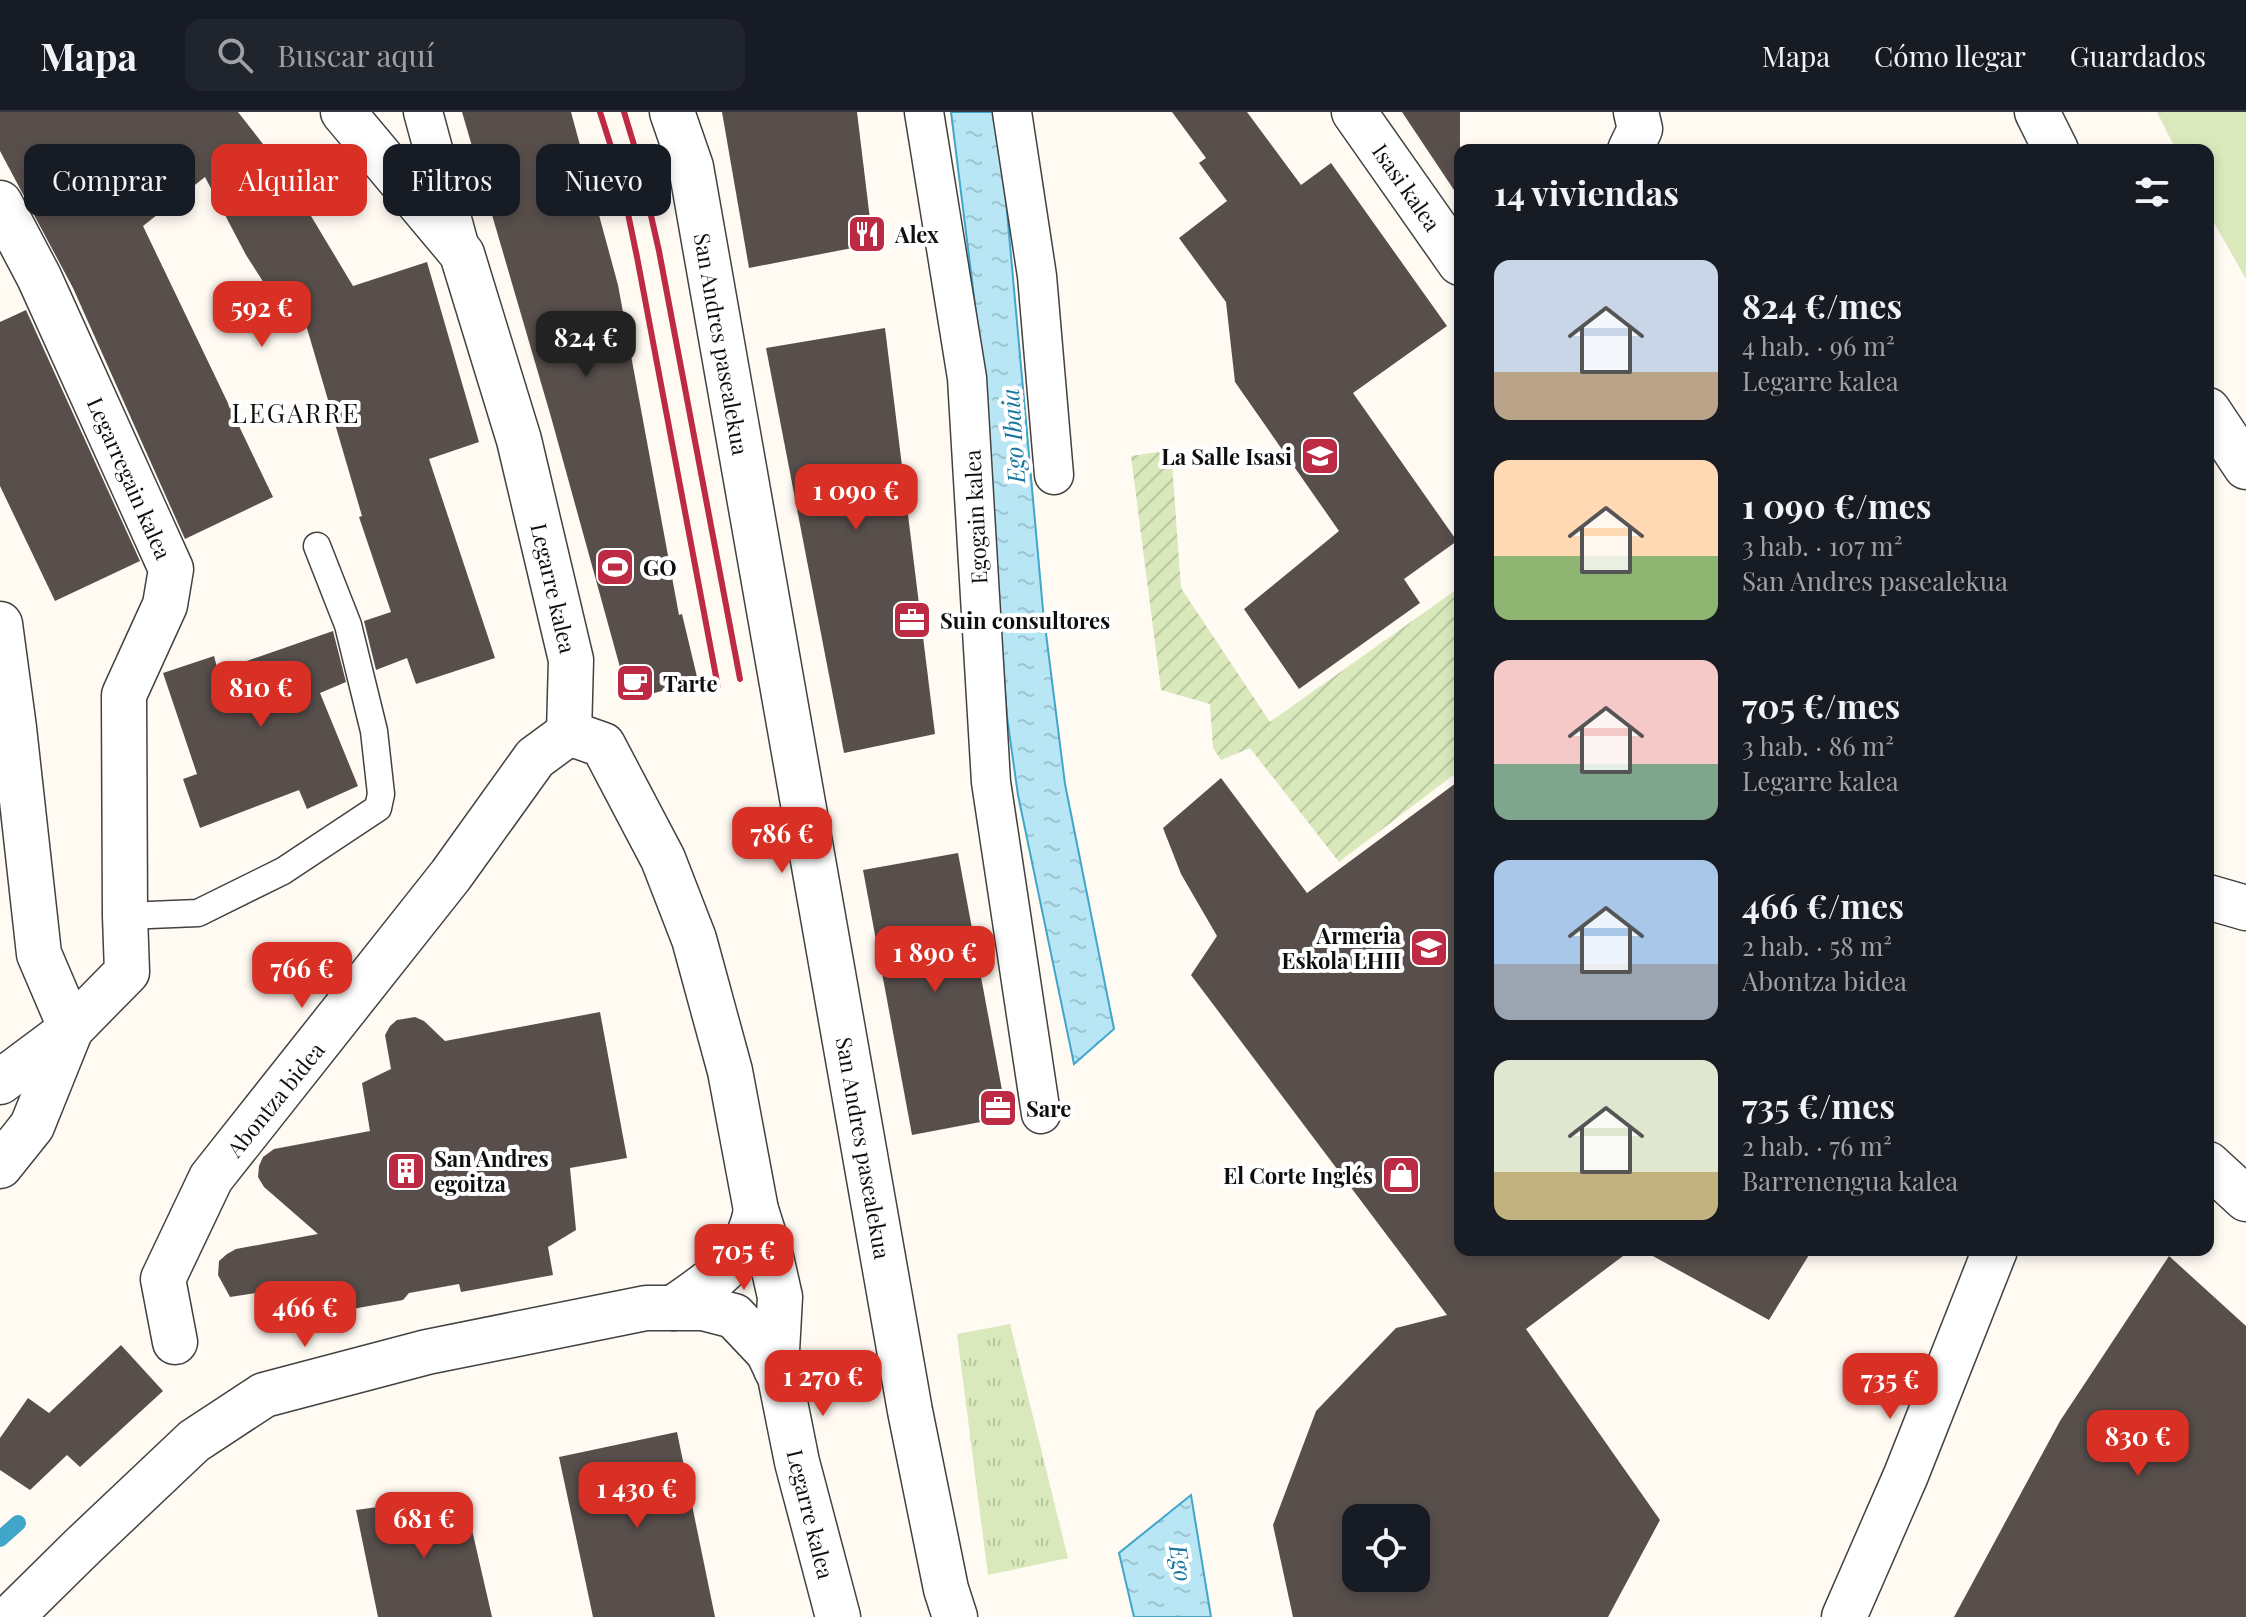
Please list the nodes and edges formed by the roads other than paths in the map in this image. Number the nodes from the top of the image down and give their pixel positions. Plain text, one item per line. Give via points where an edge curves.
1 (343, 112) edge
2 (423, 112) edge
3 (672, 112) edge
4 (924, 112) edge
5 (1012, 112) edge
6 (1354, 112) edge
7 (1636, 112) edge
8 (2037, 112) edge
9 (1633, 144) edge
10 (2053, 144) edge
11 (0, 203) edge
12 (462, 254) junction
13 (1454, 254) edge
14 (2214, 419) edge
15 (2246, 467) edge
16 (1054, 475) dead end
17 (317, 546) dead end
18 (0, 624) edge
19 (569, 733) junction
20 (2214, 899) edge
21 (2246, 908) edge
22 (125, 916) junction
23 (71, 1029) junction
24 (0, 1082) edge
25 (1041, 1114) dead end
26 (0, 1166) edge
27 (2214, 1171) edge
28 (2246, 1199) edge
29 (756, 1210) junction
30 (1993, 1256) edge
31 (688, 1308) junction
32 (175, 1342) dead end
33 (776, 1369) junction
34 (11, 1617) edge
35 (838, 1617) edge
36 (955, 1617) edge
37 (1844, 1617) edge

1 - 12 street, Legarre kalea
2 - 12 street
3 - 36 street, San Andres pasealekua via 691,167 907,1396
4 - 25 street, Egogain kalea via 967,378 991,782
5 - 16 street via 1037,276
6 - 13 street, Isasi kalea
7 - 9 street via 1640,129
8 - 10 street
11 - 22 street, Legarregain kalea via 39,277 171,569 165,605 124,695
12 - 19 street, Legarre kalea via 519,440 571,660
14 - 15 street
17 - 22 lane via 348,625 374,731 378,808 283,871 198,913
18 - 23 street via 39,954
19 - 29 street via 603,745 668,870 694,939 730,1071
19 - 32 street, Abontza bidea via 535,758 441,887 211,1178 163,1279
20 - 21 street
22 - 23 street, Legarregain kalea via 127,972
23 - 24 street
23 - 26 street, Legarregain kalea via 32,1126
27 - 28 street
29 - 31 street via 753,1226 729,1265
29 - 33 street via 780,1297
30 - 37 street
31 - 33 street, Legarre kalea via 734,1316 768,1352
31 - 34 street via 646,1308 427,1352 264,1395 194,1441
33 - 35 street, Legarre kalea

